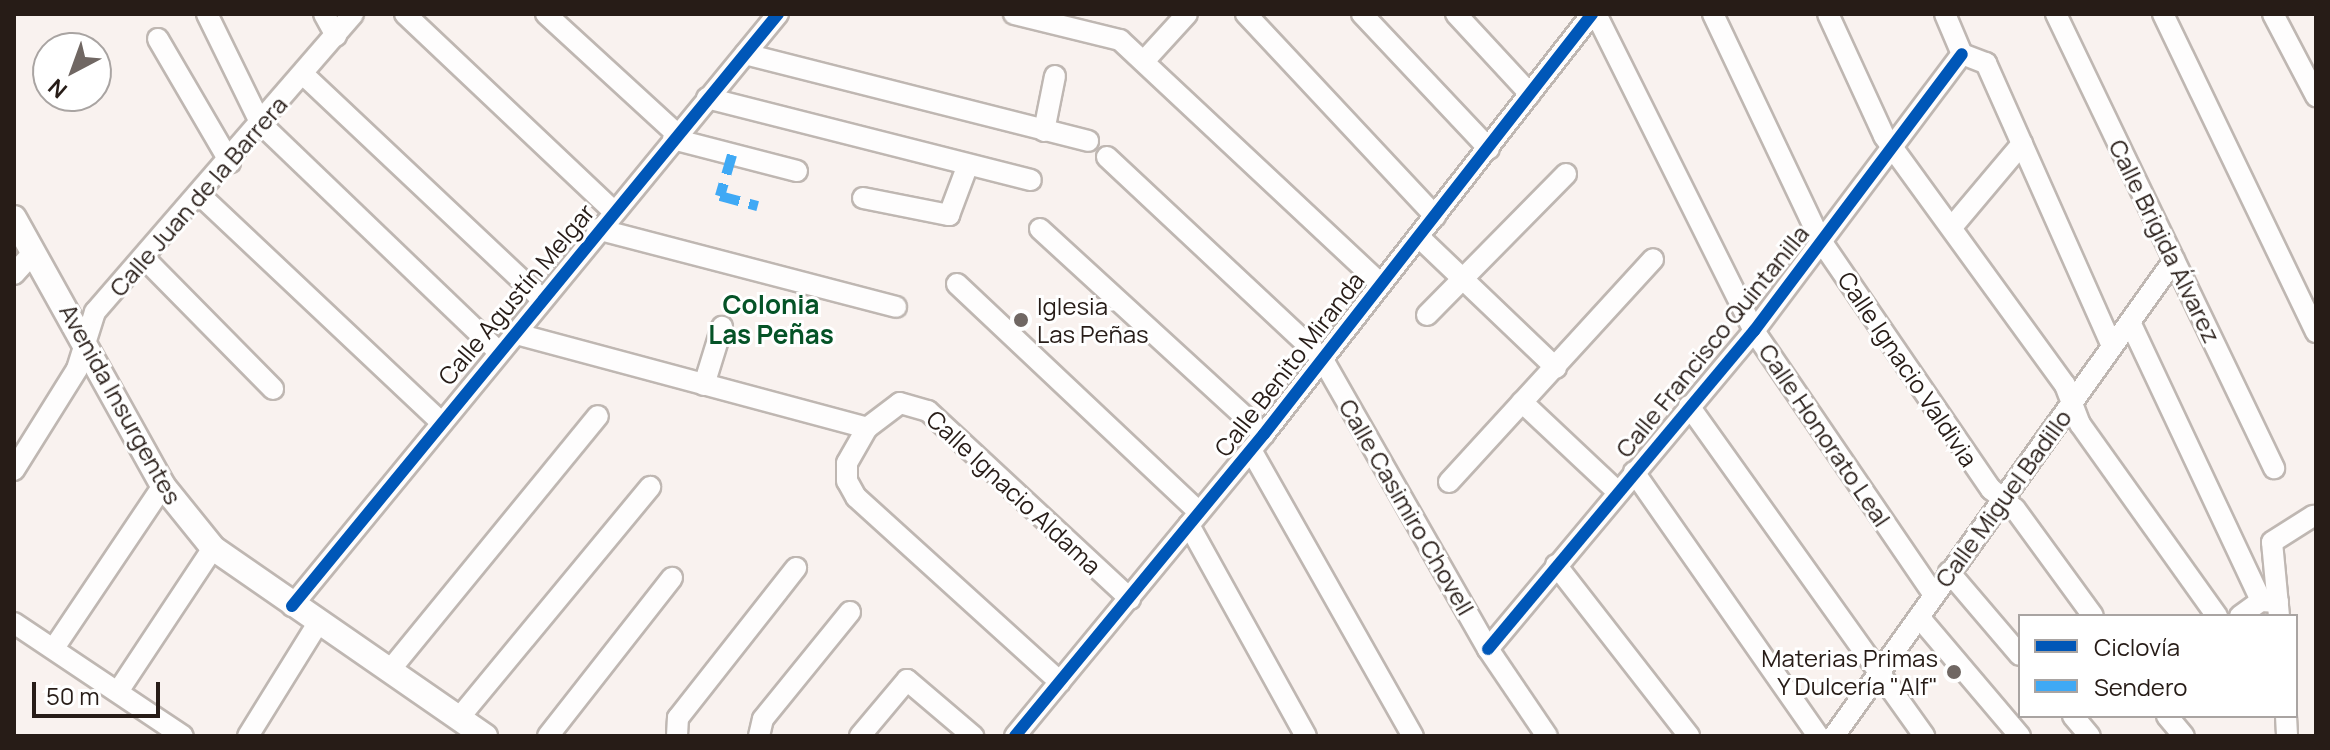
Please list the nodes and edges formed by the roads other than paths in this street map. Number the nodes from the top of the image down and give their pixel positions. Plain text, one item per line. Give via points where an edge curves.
1 (207, 14) edge
2 (324, 14) edge
3 (353, 14) edge
4 (405, 14) edge
5 (546, 14) edge
6 (778, 14) edge
7 (1014, 14) edge
8 (1187, 14) edge
9 (1246, 14) edge
10 (1362, 14) edge
11 (1456, 14) edge
12 (1594, 14) edge
13 (1713, 14) edge
14 (1828, 14) edge
15 (1945, 14) edge
16 (2056, 14) edge
17 (2163, 14) edge
18 (2273, 14) edge
19 (336, 36) junction
20 (158, 39) dead end
21 (745, 54) junction
22 (1962, 54) junction
23 (1145, 60) junction
24 (304, 75) junction
25 (1055, 76) dead end
26 (1530, 94) junction
27 (2316, 96) edge
28 (707, 98) junction
29 (261, 124) junction
30 (1044, 131) junction
31 (675, 136) junction
32 (1088, 141) dead end
33 (2022, 144) junction
34 (1894, 148) junction
35 (1489, 149) junction
36 (1107, 157) dead end
37 (230, 162) junction
38 (967, 167) junction
39 (797, 171) dead end
40 (1566, 174) dead end
41 (1031, 180) dead end
42 (201, 196) junction
43 (863, 198) dead end
44 (613, 211) junction
45 (1435, 216) junction
46 (14, 218) edge
47 (1952, 227) junction
48 (597, 229) junction
49 (1040, 229) dead end
50 (1420, 238) junction
51 (1821, 241) junction
52 (34, 252) junction
53 (1653, 259) dead end
54 (146, 260) junction
55 (2174, 260) junction
56 (14, 274) edge
57 (1463, 278) junction
58 (1380, 283) junction
59 (957, 284) dead end
60 (541, 298) junction
61 (896, 307) dead end
62 (1427, 315) dead end
63 (2130, 322) junction
64 (722, 327) dead end
65 (1754, 331) junction
66 (2316, 332) edge
67 (513, 333) junction
68 (85, 339) junction
69 (2112, 346) junction
70 (497, 350) junction
71 (1322, 358) junction
72 (1556, 368) junction
73 (704, 385) junction
74 (273, 389) dead end
75 (1522, 402) junction
76 (2071, 405) junction
77 (1689, 406) junction
78 (598, 416) dead end
79 (439, 420) junction
80 (867, 428) junction
81 (1257, 442) junction
82 (2274, 468) dead end
83 (14, 470) edge
84 (1634, 472) junction
85 (1449, 482) dead end
86 (163, 486) junction
87 (650, 487) dead end
88 (1618, 492) junction
89 (2002, 498) junction
90 (2313, 516) dead end
91 (1194, 519) junction
92 (213, 548) junction
93 (1556, 565) junction
94 (796, 568) dead end
95 (1949, 572) junction
96 (672, 578) dead end
97 (1933, 593) junction
98 (1130, 599) junction
99 (292, 606) junction
100 (2273, 606) edge
101 (850, 612) dead end
102 (2091, 614) edge
103 (2216, 614) edge
104 (2247, 614) edge
105 (1919, 617) junction
106 (14, 623) edge
107 (318, 623) junction
108 (54, 648) junction
109 (1488, 649) junction
110 (2018, 653) edge
111 (390, 670) junction
112 (1878, 674) junction
113 (1060, 682) junction
114 (119, 690) junction
115 (459, 718) junction
116 (2075, 718) edge
117 (2169, 718) edge
118 (183, 736) edge
119 (248, 736) edge
120 (485, 736) edge
121 (548, 736) edge
122 (677, 736) edge
123 (759, 736) edge
124 (860, 736) edge
125 (973, 736) edge
126 (1015, 736) edge
127 (1306, 736) edge
128 (1413, 736) edge
129 (1547, 736) edge
130 (1689, 736) edge
131 (1818, 736) edge
132 (1834, 736) edge
133 (1924, 736) edge
134 (2020, 736) edge
135 (2090, 736) edge
136 (2184, 736) edge

1 - 29 street
2 - 19 street
3 - 19 street, Calle Juan de la Barrera
4 - 44 street
5 - 31 street
6 - 21 street, Calle Agustín Melgar
7 - 23 street via 1120,40
8 - 23 street
9 - 45 street
10 - 35 street
11 - 26 street
12 - 26 street, Calle Benito Miranda
12 - 65 street, Calle Honorato Leal
13 - 51 street, Calle Ignacio Valdivia
14 - 34 street
15 - 22 street
16 - 55 street, Calle Brigida Álvarez
17 - 66 street
18 - 27 street
19 - 24 street, Calle Juan de la Barrera
20 - 37 street
21 - 28 street, Calle Agustín Melgar
21 - 30 street
22 - 33 street via 1986,63
22 - 34 street, Calle Francisco Quintanilla
23 - 58 street
24 - 29 street, Calle Juan de la Barrera
24 - 60 street
25 - 30 street
26 - 35 street, Calle Benito Miranda
28 - 31 street, Calle Agustín Melgar
28 - 38 street
29 - 37 street, Calle Juan de la Barrera
29 - 70 street
30 - 32 street
31 - 39 street
31 - 44 street, Calle Agustín Melgar
33 - 47 street
33 - 69 street
34 - 47 street
34 - 51 street, Calle Francisco Quintanilla
35 - 45 street, Calle Benito Miranda
36 - 71 street, Calle Casimiro Chovell
37 - 42 street, Calle Juan de la Barrera
38 - 41 street
38 - 43 street via 949,215
40 - 57 street
42 - 54 street, Calle Juan de la Barrera
42 - 79 street
44 - 48 street, Calle Agustín Melgar
45 - 50 street, Calle Benito Miranda
46 - 52 street, Avenida Insurgentes
47 - 76 street via 2065,385
48 - 60 street, Calle Agustín Melgar
48 - 61 street
49 - 81 street
50 - 57 street
50 - 58 street, Calle Benito Miranda
51 - 65 street, Calle Francisco Quintanilla
51 - 89 street, Calle Ignacio Valdivia
52 - 56 street
52 - 68 street, Avenida Insurgentes
53 - 72 street
54 - 68 street, Calle Juan de la Barrera via 95,312
54 - 74 street
55 - 63 street, Calle Miguel Badillo
55 - 82 street, Calle Brigida Álvarez
57 - 62 street
57 - 72 street
58 - 71 street, Calle Benito Miranda
59 - 91 street
60 - 67 street, Calle Agustín Melgar
63 - 69 street, Calle Miguel Badillo
63 - 100 street
64 - 73 street
65 - 77 street, Calle Francisco Quintanilla
65 - 97 street, Calle Honorato Leal
67 - 70 street, Calle Agustín Melgar
67 - 73 street
68 - 83 street, Calle Juan de la Barrera via 77,369
68 - 86 street, Avenida Insurgentes
69 - 76 street, Calle Miguel Badillo
70 - 79 street, Calle Agustín Melgar
71 - 81 street, Calle Benito Miranda
71 - 109 street, Calle Casimiro Chovell
72 - 75 street
73 - 80 street
75 - 85 street
75 - 88 street
76 - 89 street, Calle Miguel Badillo
76 - 103 street
77 - 84 street, Calle Francisco Quintanilla
77 - 112 street
78 - 111 street
79 - 99 street, Calle Agustín Melgar
80 - 98 street, Calle Ignacio Aldama via 900,403 928,411
80 - 113 street, Calle Ignacio Aldama via 847,463 847,481 856,497
81 - 91 street, Calle Benito Miranda
81 - 128 street
84 - 88 street, Calle Francisco Quintanilla
84 - 131 street
86 - 92 street, Avenida Insurgentes
86 - 108 street
87 - 115 street
88 - 93 street, Calle Francisco Quintanilla
89 - 95 street, Calle Miguel Badillo
89 - 102 street, Calle Ignacio Valdivia
90 - 100 street via 2282,530 2272,542
91 - 98 street, Calle Benito Miranda
91 - 127 street
92 - 99 street, Avenida Insurgentes
92 - 114 street
93 - 109 street, Calle Francisco Quintanilla
93 - 130 street
94 - 122 street via 678,718
95 - 97 street, Calle Miguel Badillo
95 - 110 street
96 - 121 street
97 - 105 street, Calle Miguel Badillo
98 - 113 street, Calle Benito Miranda
99 - 107 street, Avenida Insurgentes
100 - 104 street
101 - 123 street via 763,719
105 - 112 street, Calle Miguel Badillo
105 - 134 street
106 - 108 street
107 - 111 street, Avenida Insurgentes
107 - 119 street
108 - 114 street
109 - 129 street, Calle Casimiro Chovell
111 - 115 street, Avenida Insurgentes
112 - 132 street, Calle Miguel Badillo
112 - 133 street
113 - 126 street, Calle Benito Miranda
114 - 118 street
115 - 120 street, Avenida Insurgentes
116 - 135 street
117 - 136 street
124 - 125 street via 907,680

